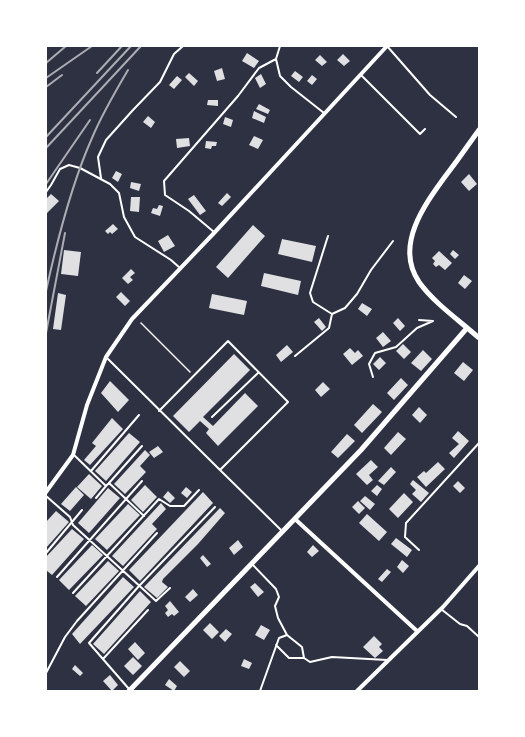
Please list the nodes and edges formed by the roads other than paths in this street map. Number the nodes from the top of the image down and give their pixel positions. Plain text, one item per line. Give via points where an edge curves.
1 (183, 46) edge
2 (280, 46) edge
3 (387, 46) edge
4 (276, 59) junction
5 (361, 75) junction
6 (325, 114) junction
7 (456, 117) dead end
8 (425, 129) dead end
9 (479, 130) edge
10 (101, 179) junction
11 (46, 192) edge
12 (215, 232) junction
13 (328, 236) dead end
14 (393, 241) dead end
15 (181, 268) junction
16 (332, 314) junction
17 (419, 320) dead end
18 (467, 328) junction
19 (479, 338) edge
20 (294, 356) dead end
21 (106, 357) junction
22 (258, 373) junction
23 (373, 377) dead end
24 (159, 411) junction
25 (139, 415) dead end
26 (212, 417) dead end
27 (479, 443) edge
28 (142, 446) dead end
29 (74, 455) junction
30 (220, 470) junction
31 (90, 471) junction
32 (142, 481) dead end
33 (109, 483) junction
34 (106, 486) junction
35 (199, 490) dead end
36 (46, 492) edge
37 (46, 496) edge
38 (96, 498) dead end
39 (126, 499) junction
40 (215, 508) dead end
41 (82, 510) dead end
42 (144, 516) junction
43 (295, 518) junction
44 (72, 522) junction
45 (282, 532) junction
46 (157, 533) dead end
47 (89, 540) junction
48 (419, 550) dead end
49 (46, 553) edge
50 (107, 556) junction
51 (251, 564) junction
52 (479, 566) edge
53 (123, 571) junction
54 (56, 577) dead end
55 (139, 586) junction
56 (170, 588) dead end
57 (73, 593) dead end
58 (441, 609) junction
59 (148, 610) dead end
60 (417, 631) junction
61 (287, 635) junction
62 (479, 637) edge
63 (276, 645) junction
64 (304, 658) junction
65 (103, 659) junction
66 (388, 660) junction
67 (46, 674) edge
68 (129, 690) edge
69 (260, 691) edge
70 (357, 691) edge

1 - 10 lane via 174,54 160,82 106,140 98,157
2 - 4 lane
3 - 5 street
3 - 7 lane via 430,95
4 - 6 lane via 280,76
4 - 12 lane via 259,68 164,181 165,195
5 - 6 street
5 - 8 lane via 420,134
6 - 12 street
9 - 18 street via 427,202 416,223 410,245 411,262 419,282
10 - 11 lane via 68,165 60,169
10 - 15 lane via 118,193 124,218 135,237
12 - 15 street
13 - 16 lane via 310,293 313,302
14 - 16 lane via 357,294 345,308
15 - 21 street via 132,319
16 - 20 lane via 329,328
17 - 23 lane via 433,321 417,328 396,347 375,353 369,364
18 - 19 street
18 - 43 street via 360,450
21 - 24 lane
21 - 29 street via 87,405
22 - 24 lane via 228,341
22 - 26 lane
22 - 30 lane via 288,402
24 - 30 lane
25 - 31 lane
27 - 48 lane via 406,522 405,536
28 - 33 lane
29 - 31 lane
29 - 36 street
30 - 45 lane
31 - 34 lane
32 - 39 lane
33 - 34 lane
33 - 39 lane
34 - 38 lane
35 - 42 lane via 184,506 170,506 159,499
37 - 44 lane
39 - 42 lane
39 - 47 lane
40 - 55 lane
41 - 44 lane
42 - 50 lane
43 - 45 street
43 - 60 street
44 - 47 lane
44 - 49 lane
45 - 51 street
46 - 53 lane
47 - 50 lane
47 - 54 lane
50 - 53 lane
50 - 57 lane
51 - 61 lane via 276,589 280,597 275,606
51 - 68 street
52 - 58 street
53 - 55 lane
53 - 67 lane via 65,637
55 - 56 lane via 156,601
55 - 65 lane via 88,643
58 - 60 street
58 - 62 lane
59 - 65 lane
60 - 66 street
61 - 63 lane via 278,638
61 - 64 lane via 302,647
63 - 64 lane via 289,658
63 - 69 lane
64 - 66 lane via 310,662 332,657
65 - 68 lane
66 - 70 street

